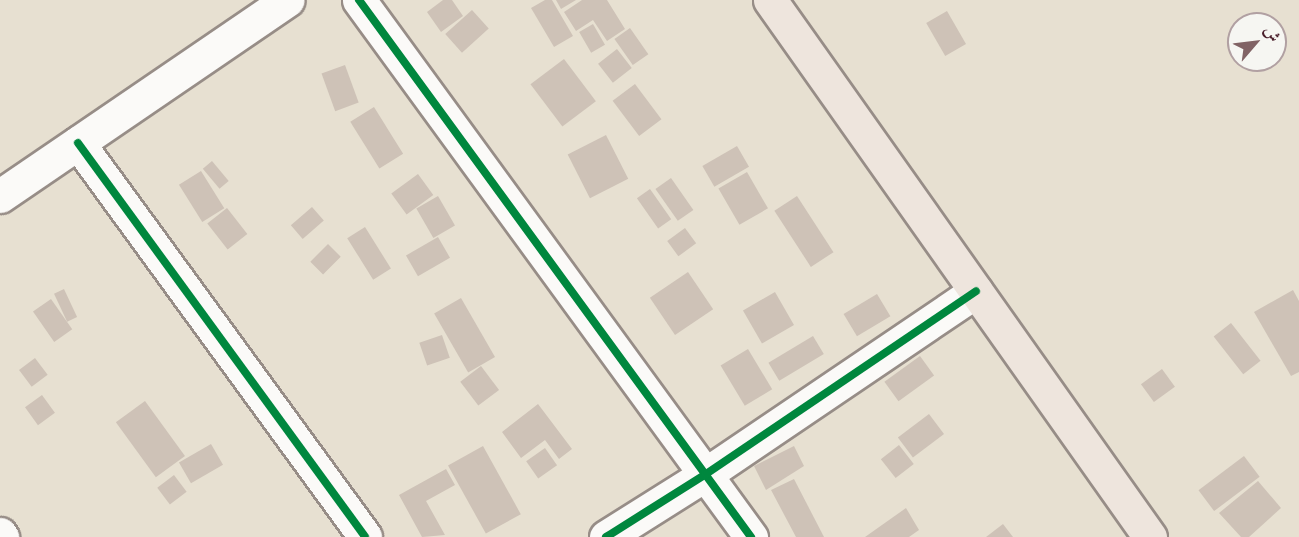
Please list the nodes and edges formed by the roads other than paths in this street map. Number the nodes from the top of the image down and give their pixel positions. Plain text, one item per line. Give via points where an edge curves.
1 (287, 0) edge
2 (359, 0) edge
3 (770, 0) edge
4 (78, 143) junction
5 (0, 196) edge
6 (976, 291) junction
7 (706, 474) junction
8 (364, 537) edge
9 (606, 537) edge
10 (751, 537) edge
11 (1150, 537) edge

1 - 4 street
2 - 7 street
3 - 6 main road
4 - 5 street
4 - 8 street
6 - 7 street
6 - 11 main road
7 - 9 street
7 - 10 street

